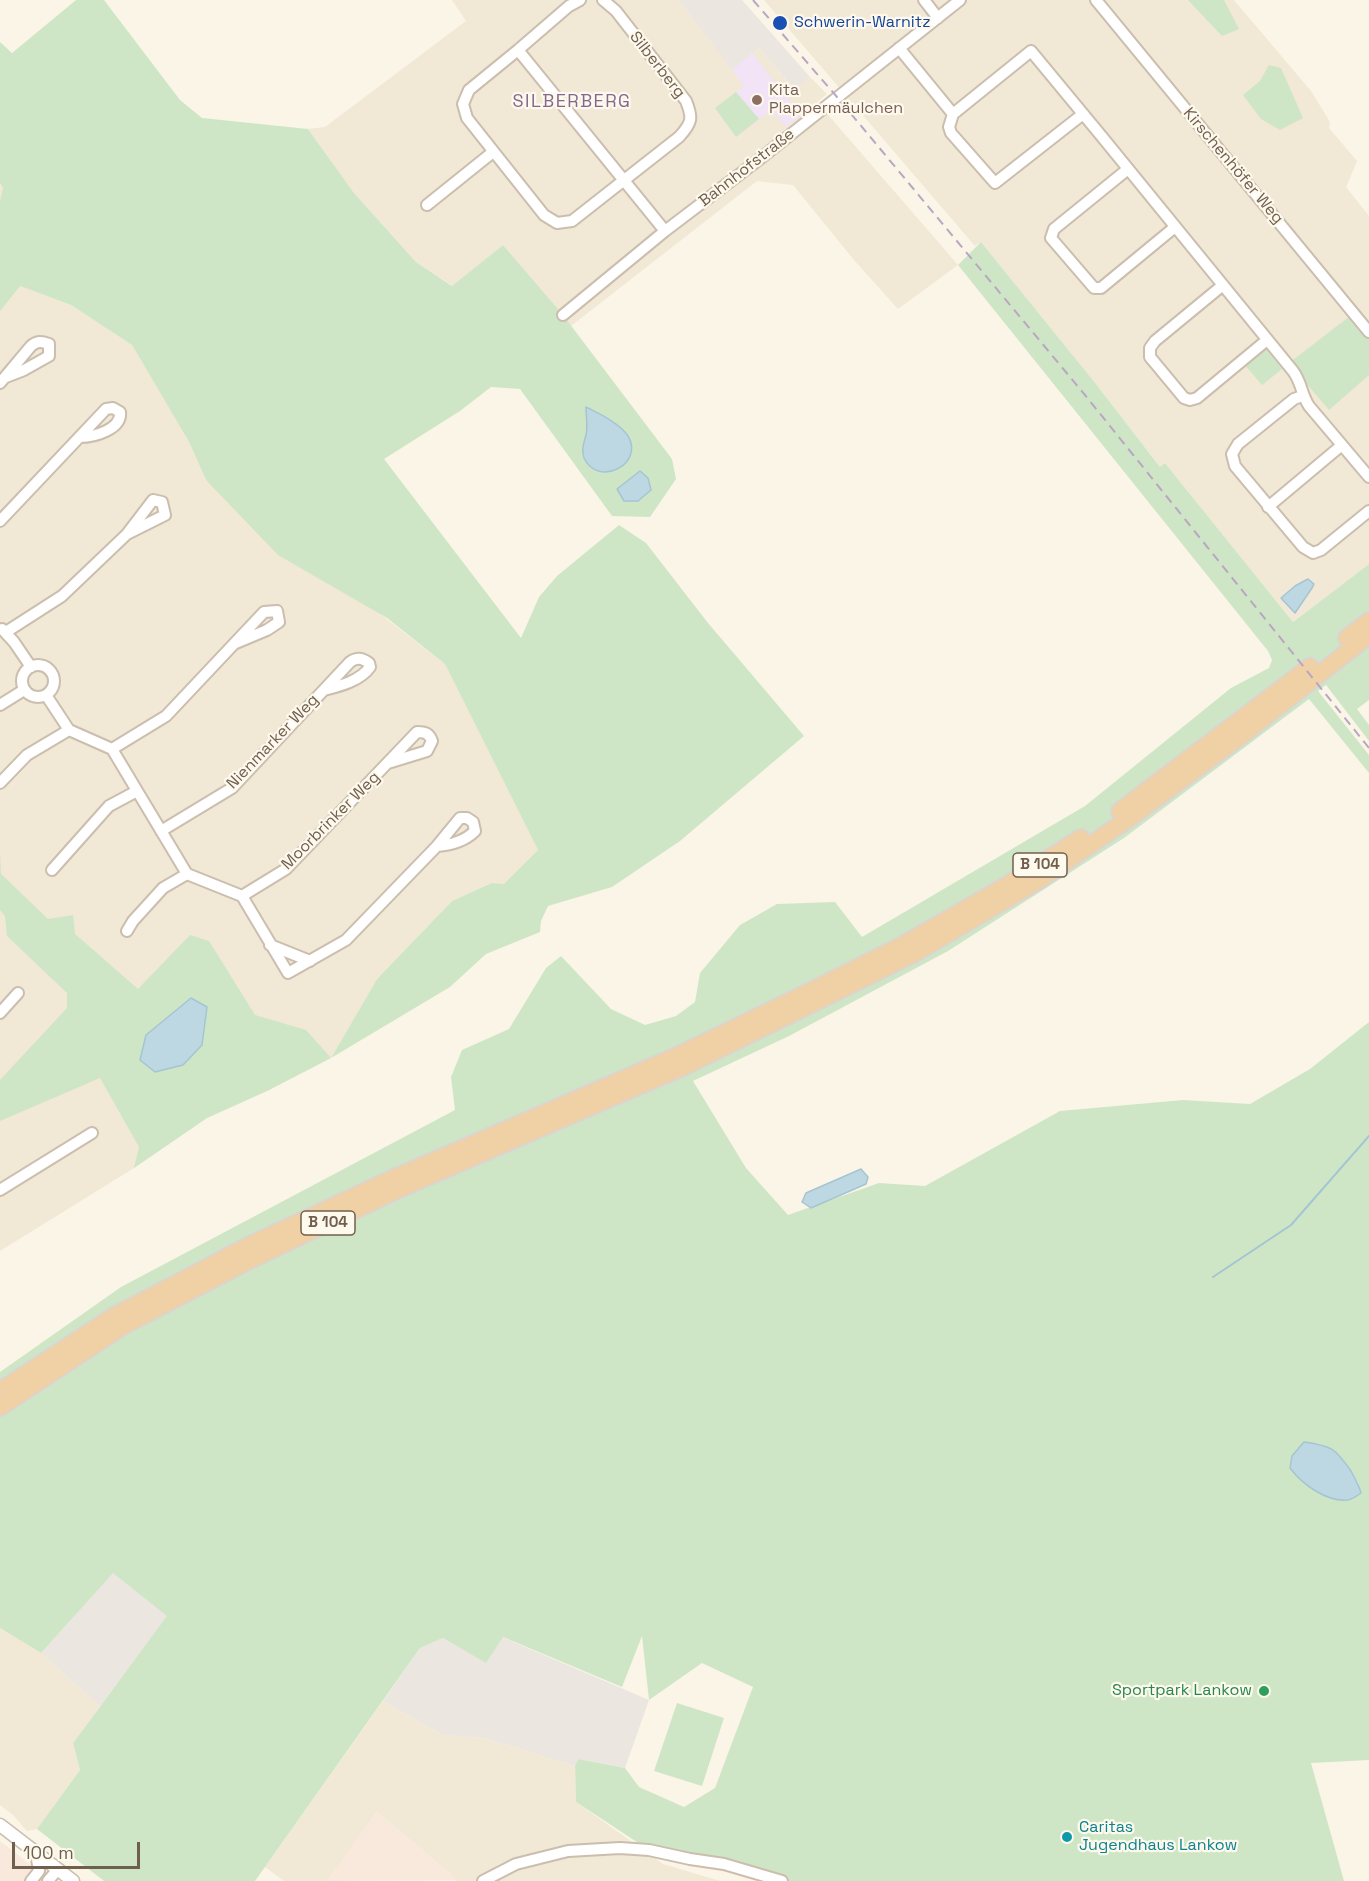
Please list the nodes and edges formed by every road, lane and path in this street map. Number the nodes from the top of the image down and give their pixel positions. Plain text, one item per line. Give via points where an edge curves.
1 (603, 0) edge
2 (924, 0) edge
3 (960, 0) edge
4 (1096, 0) edge
5 (575, 1) edge
6 (938, 18) junction
7 (899, 48) junction
8 (518, 50) junction
9 (953, 114) junction
10 (1083, 114) junction
11 (494, 152) junction
12 (1128, 169) junction
13 (624, 180) junction
14 (427, 205) dead end
15 (1175, 227) junction
16 (665, 231) junction
17 (1223, 285) junction
18 (563, 315) dead end
19 (1369, 332) edge
20 (1267, 340) junction
21 (1302, 396) junction
22 (80, 437) dead end
23 (1342, 445) junction
24 (1369, 477) edge
25 (1268, 507) junction
26 (1369, 511) edge
27 (0, 521) edge
28 (127, 534) dead end
29 (1369, 621) edge
30 (3, 630) edge
31 (1369, 636) edge
32 (236, 643) dead end
33 (31, 667) junction
34 (24, 690) junction
35 (324, 690) dead end
36 (46, 695) junction
37 (0, 705) edge
38 (69, 730) junction
39 (112, 749) junction
40 (388, 763) dead end
41 (0, 783) edge
42 (137, 791) junction
43 (161, 831) junction
44 (437, 846) dead end
45 (51, 870) dead end
46 (188, 874) junction
47 (242, 896) junction
48 (127, 931) dead end
49 (270, 944) junction
50 (310, 961) junction
51 (18, 993) dead end
52 (0, 1013) edge
53 (675, 1063) junction
54 (92, 1133) dead end
55 (1, 1188) edge
56 (0, 1391) edge
57 (0, 1407) edge
58 (0, 1825) edge
59 (36, 1852) junction
60 (54, 1866) junction
61 (39, 1871) junction
62 (31, 1881) edge
63 (48, 1881) edge
64 (73, 1881) edge
65 (483, 1881) edge
66 (782, 1881) edge

1 - 13 street, Silberberg via 616,11 686,101 691,114 689,126 679,137
2 - 6 street
3 - 6 street, Bahnhofstraße
4 - 19 street, Kirschenhöfer Weg
5 - 8 street, Silberberg
6 - 7 street, Bahnhofstraße
7 - 9 street
7 - 16 street, Bahnhofstraße
8 - 11 street, Silberberg via 469,90 463,105 467,118
8 - 13 street
9 - 10 street via 1031,51
9 - 10 street via 951,133 995,183
10 - 12 street
11 - 13 street, Silberberg via 544,215 557,223 572,221
11 - 14 street
12 - 15 street
12 - 15 street via 1054,229 1051,238 1094,288 1101,288
13 - 16 street
15 - 17 street
16 - 18 street, Bahnhofstraße
17 - 20 street
17 - 20 street via 1155,341 1150,357 1184,398 1190,400
20 - 21 street via 1299,379
21 - 23 street
21 - 25 street via 1238,444 1232,454 1235,466
22 - 27 street
23 - 24 street
23 - 25 street
25 - 26 street via 1313,553
28 - 30 street via 62,596
29 - 53 highway, B 104 via 1104,824 903,945
30 - 33 street
31 - 53 highway, B 104 via 1246,732 1039,880 915,953
32 - 39 street via 166,716
33 - 34 street via 22,677
33 - 36 street via 54,671 53,685
34 - 36 street via 34,697
34 - 37 street
35 - 43 street, Nienmarker Weg via 231,788
36 - 38 street
38 - 39 street
38 - 41 street via 27,755
39 - 42 street
40 - 47 street, Moorbrinker Weg via 286,869
42 - 43 street
42 - 45 street via 109,806
43 - 46 street
44 - 50 street via 346,940
46 - 47 street
46 - 48 street via 163,888
47 - 49 street
49 - 50 street
49 - 50 street via 288,973
51 - 52 street
53 - 56 highway, B 104 via 394,1178 250,1245 114,1316
53 - 57 highway, B 104 via 252,1259 123,1326
54 - 55 street
58 - 59 street
59 - 60 street
59 - 61 street
60 - 61 street
60 - 63 street
60 - 64 street
61 - 62 street
65 - 66 street via 516,1864 568,1851 620,1848 724,1864

